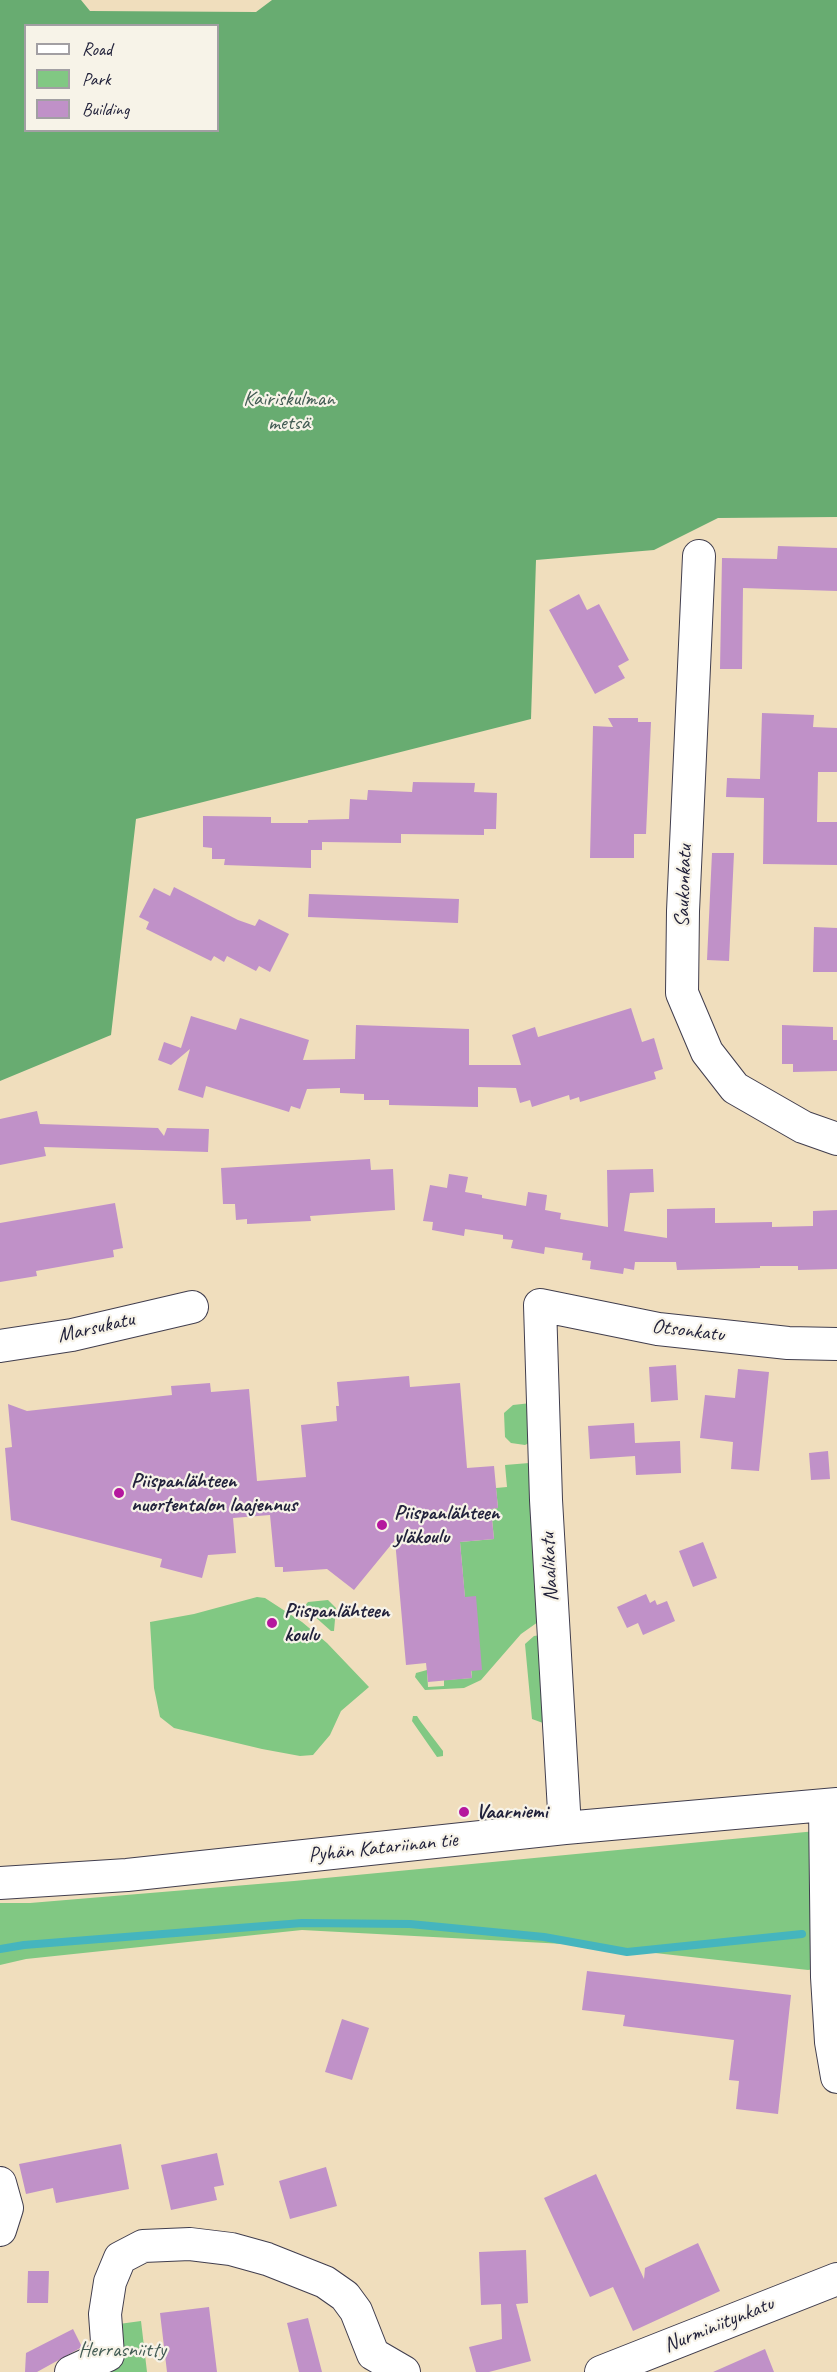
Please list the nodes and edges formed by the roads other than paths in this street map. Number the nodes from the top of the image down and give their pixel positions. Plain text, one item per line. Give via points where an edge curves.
1 (699, 556) dead end
2 (837, 1139) edge
3 (540, 1305) joint
4 (192, 1308) dead end
5 (837, 1344) edge
6 (0, 1346) edge
7 (831, 1804) edge
8 (565, 1828) junction
9 (0, 1883) edge
10 (837, 2077) edge
11 (0, 2183) edge
12 (0, 2230) edge
13 (837, 2278) edge
14 (71, 2372) edge
15 (404, 2372) edge
16 (602, 2372) edge

1 - 2 street, Saukonkatu via 682,993 707,1052 735,1088 803,1126
3 - 5 street, Otsonkatu via 658,1329 788,1343
3 - 8 street, Naalikatu via 546,1500
4 - 6 street, Marsukatu via 72,1335
7 - 8 street, Pyhän Katariinan tie
7 - 10 street via 827,1977
8 - 9 street, Pyhän Katariinan tie via 127,1875
11 - 12 street via 7,2208
13 - 16 street, Nurminiitynkatu
14 - 15 street via 108,2355 105,2314 110,2282 120,2258 143,2246 190,2244 258,2256 325,2282 345,2296 356,2311 373,2354

